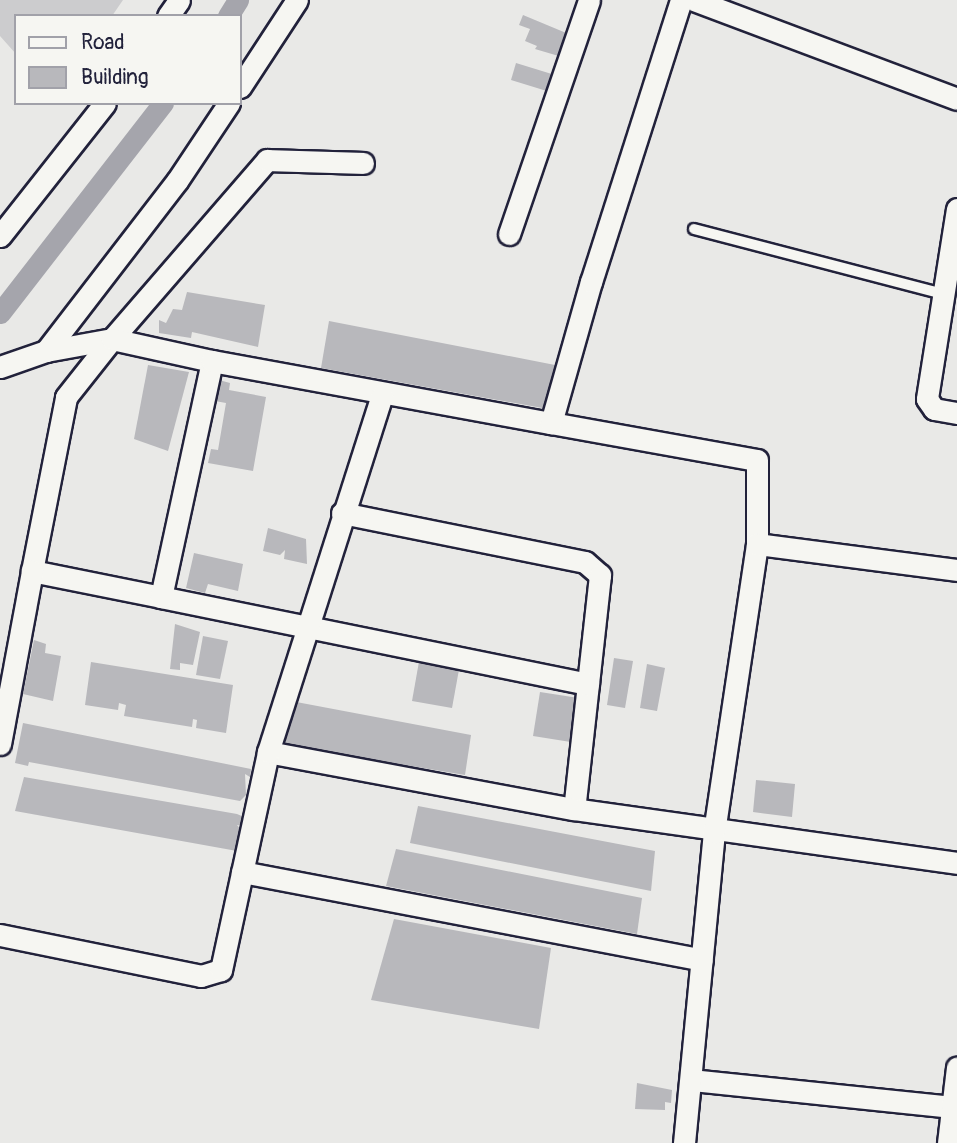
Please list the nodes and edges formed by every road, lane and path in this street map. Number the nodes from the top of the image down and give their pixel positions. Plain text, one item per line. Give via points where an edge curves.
1 (297, 0) edge
2 (589, 0) edge
3 (681, 0) edge
4 (694, 0) edge
5 (242, 84) edge
6 (957, 99) edge
7 (103, 105) edge
8 (228, 105) edge
9 (363, 163) dead end
10 (957, 209) edge
11 (694, 229) dead end
12 (509, 234) dead end
13 (0, 236) edge
14 (944, 294) junction
15 (112, 339) junction
16 (46, 351) junction
17 (212, 361) junction
18 (0, 367) edge
19 (382, 395) junction
20 (957, 413) edge
21 (551, 423) junction
22 (342, 513) junction
23 (757, 544) junction
24 (32, 570) junction
25 (957, 570) edge
26 (161, 597) junction
27 (304, 628) junction
28 (588, 684) junction
29 (0, 744) edge
30 (268, 751) junction
31 (574, 809) junction
32 (714, 832) junction
33 (957, 863) edge
34 (242, 872) junction
35 (0, 935) edge
36 (702, 960) junction
37 (957, 1068) edge
38 (691, 1080) junction
39 (952, 1107) junction
40 (684, 1143) edge
41 (947, 1143) edge

1 - 5 street
2 - 12 street
3 - 21 street
4 - 6 street
7 - 13 street
8 - 16 street via 177,181
9 - 15 street via 267,160
10 - 14 street
11 - 14 lane
14 - 20 street via 928,399 934,410
15 - 16 street
15 - 17 street
15 - 24 street via 66,397
16 - 18 street
17 - 19 street
17 - 26 street
19 - 21 street
19 - 22 street
21 - 23 street via 757,460
22 - 27 street
22 - 28 street via 585,562 600,575
23 - 25 street
23 - 32 street
24 - 26 street
24 - 29 street
26 - 27 street
27 - 28 street
27 - 30 street
28 - 31 street
30 - 31 street
30 - 34 street
31 - 32 street
32 - 33 street
32 - 36 street
34 - 35 street via 225,960 215,975 201,976
34 - 36 street
36 - 38 street
37 - 39 street
38 - 39 street
38 - 40 street
39 - 41 street

